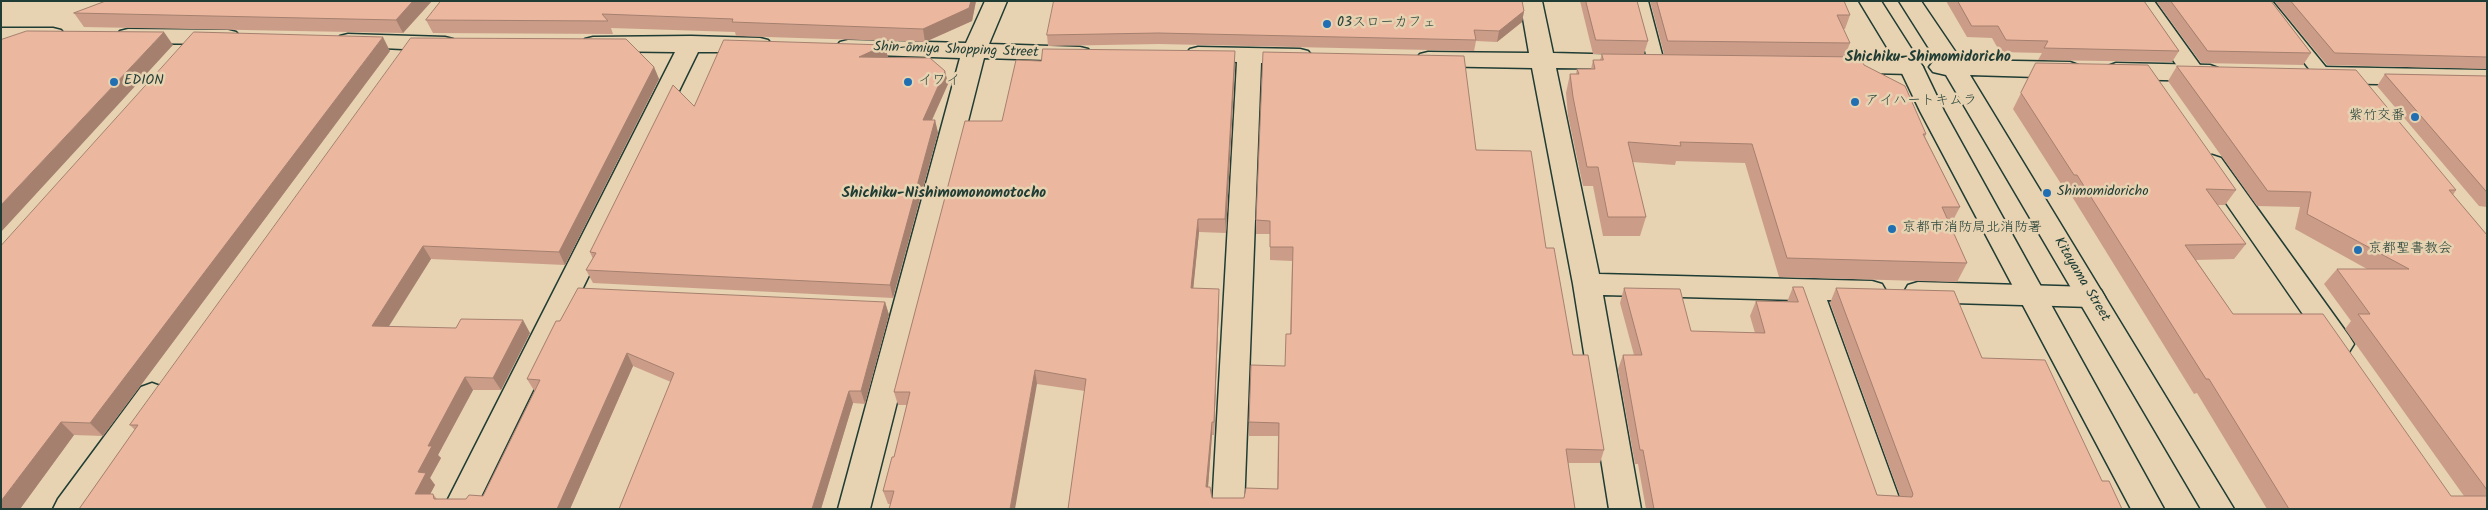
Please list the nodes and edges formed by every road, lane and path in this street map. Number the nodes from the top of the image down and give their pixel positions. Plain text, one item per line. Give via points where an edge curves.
1 (996, 1) edge
2 (1531, 1) edge
3 (1640, 1) edge
4 (1870, 1) edge
5 (1910, 1) edge
6 (2142, 1) edge
7 (2264, 1) edge
8 (419, 33) junction
9 (1, 35) edge
10 (72, 36) edge
11 (111, 36) edge
12 (196, 36) junction
13 (245, 38) edge
14 (323, 40) edge
15 (692, 43) junction
16 (469, 44) edge
17 (576, 44) edge
18 (779, 45) edge
19 (828, 47) edge
20 (974, 51) junction
21 (1179, 53) edge
22 (1100, 54) edge
23 (1249, 55) junction
24 (1317, 56) edge
25 (178, 57) edge
26 (1406, 58) edge
27 (1543, 62) junction
28 (1666, 62) joint
29 (1810, 65) edge
30 (394, 66) edge
31 (1911, 66) junction
32 (1954, 68) junction
33 (2147, 71) junction
34 (2193, 72) junction
35 (2230, 73) edge
36 (2295, 74) edge
37 (2323, 75) junction
38 (2354, 76) junction
39 (2487, 78) edge
40 (2370, 96) edge
41 (2167, 100) edge
42 (2196, 141) edge
43 (1587, 284) junction
44 (1809, 290) junction
45 (2032, 296) junction
46 (2091, 297) junction
47 (2352, 362) edge
48 (170, 372) edge
49 (69, 509) edge
50 (460, 509) edge
51 (854, 509) edge
52 (1228, 509) edge
53 (1625, 509) edge
54 (1887, 509) edge
55 (2148, 509) edge
56 (2218, 509) edge

1 - 20 street
2 - 27 street
3 - 28 lane
4 - 31 street
5 - 32 street, Kitayama Street
6 - 34 street
7 - 37 lane
8 - 14 street
8 - 16 street
8 - 30 street
9 - 10 street
11 - 12 street
12 - 13 street
12 - 25 street
15 - 17 street
15 - 18 street
15 - 50 street via 578,292
19 - 20 street, Shin-ōmiya Shopping Street
20 - 22 street, Shin-ōmiya Shopping Street
20 - 51 street via 895,307
21 - 23 street
23 - 24 street
23 - 52 street
26 - 27 street
27 - 28 street
27 - 43 street
29 - 31 street
31 - 32 street
31 - 45 street
32 - 33 street
32 - 46 street, Kitayama Street
33 - 34 street
33 - 41 street
34 - 35 street
36 - 37 street
37 - 38 street
38 - 39 street
38 - 40 street
42 - 47 street
43 - 44 street
43 - 53 street
44 - 45 street
44 - 54 street
45 - 46 street
45 - 55 street
46 - 56 street, Kitayama Street
48 - 49 street

